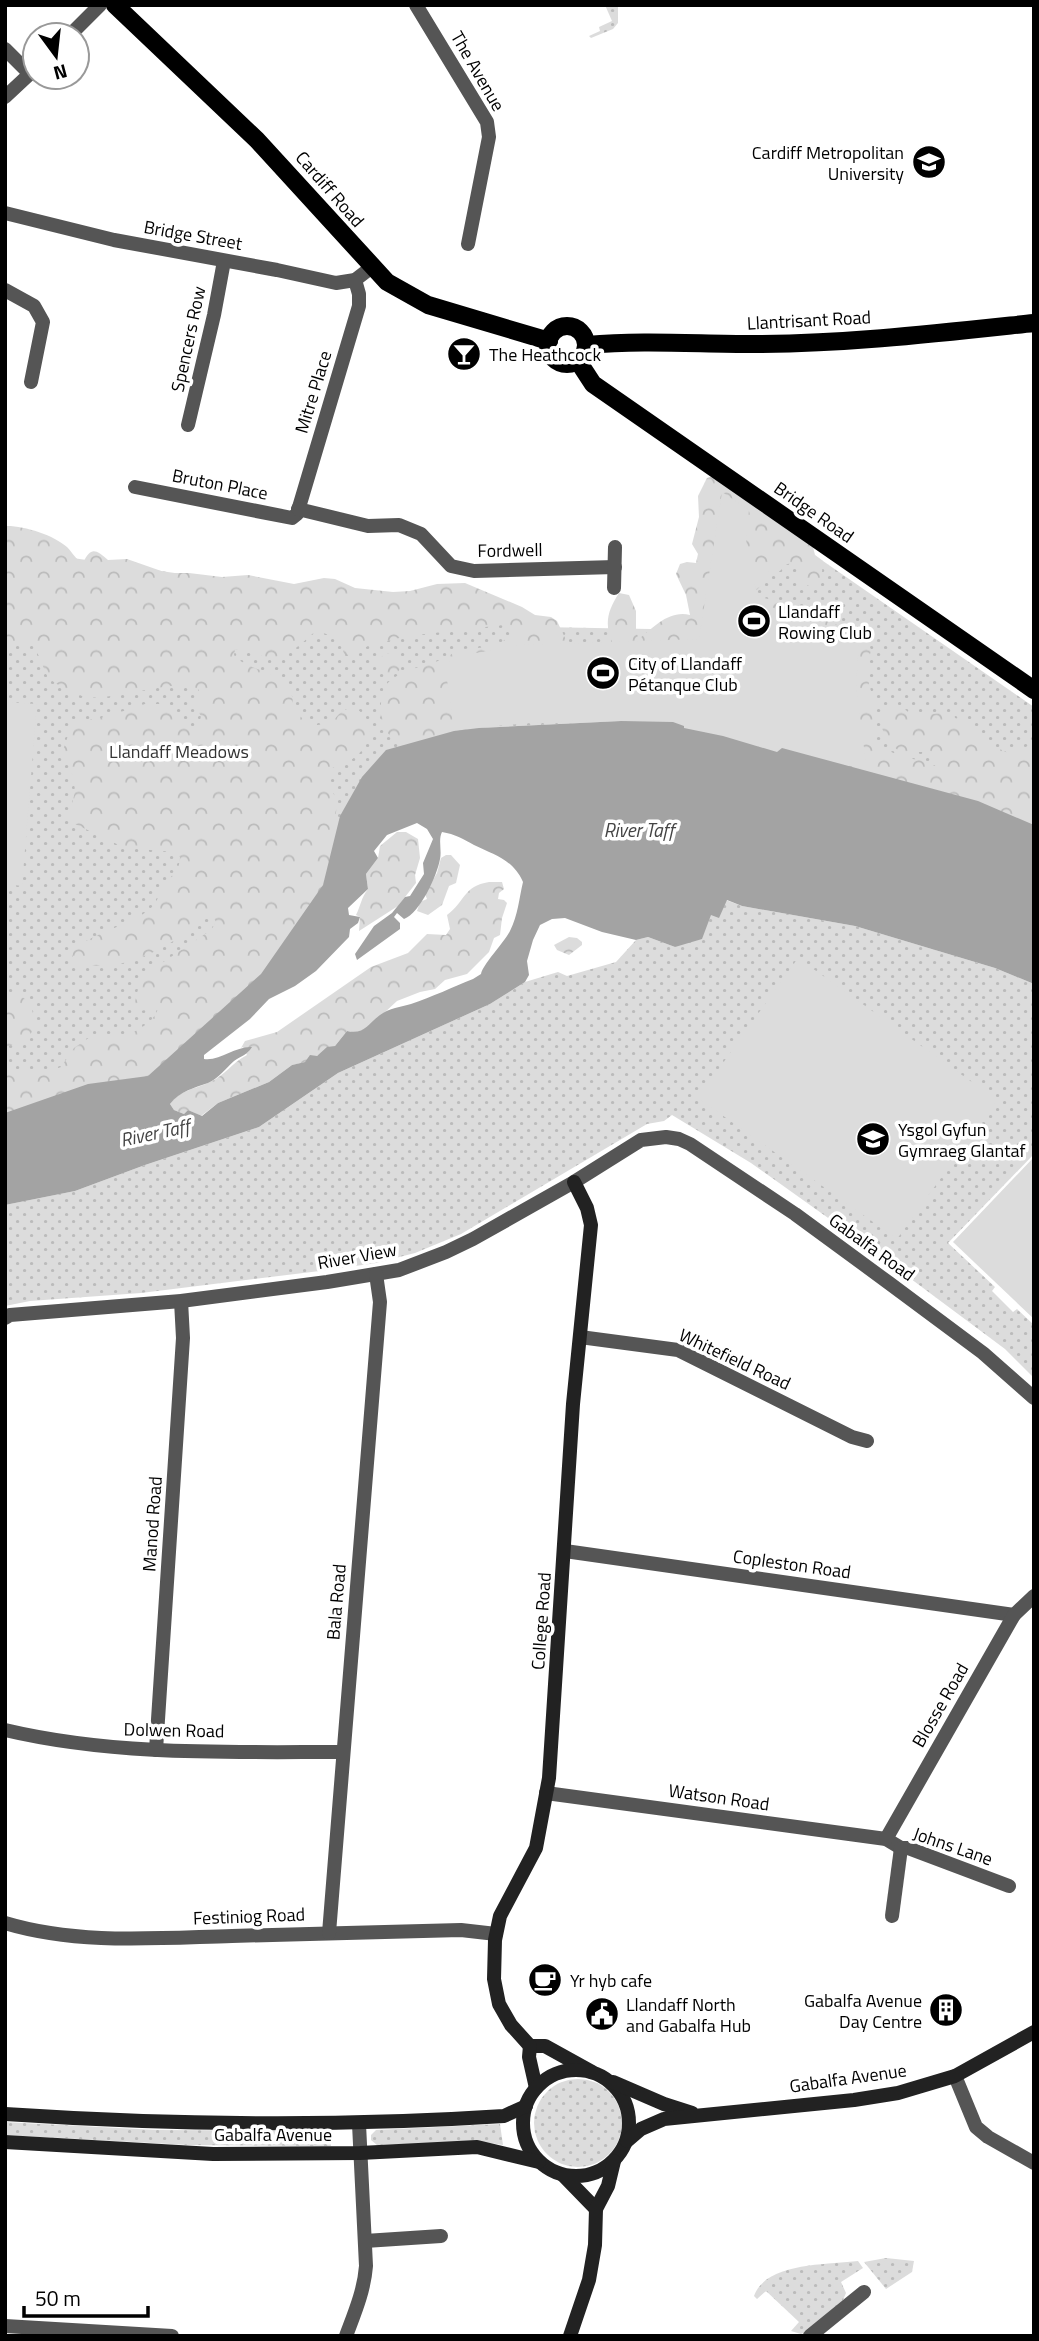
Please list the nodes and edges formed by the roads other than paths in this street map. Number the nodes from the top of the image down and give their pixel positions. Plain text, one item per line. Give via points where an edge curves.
1 (100, 5) edge
2 (115, 5) edge
3 (416, 5) edge
4 (83, 21) edge
5 (5, 49) edge
6 (21, 62) edge
7 (21, 82) edge
8 (5, 97) edge
9 (5, 213) edge
10 (468, 244) dead end
11 (224, 261) junction
12 (372, 267) junction
13 (355, 280) junction
14 (5, 290) edge
15 (1034, 324) edge
16 (548, 341) junction
17 (587, 345) junction
18 (578, 362) junction
19 (31, 382) dead end
20 (188, 425) dead end
21 (135, 486) dead end
22 (297, 512) junction
23 (615, 547) dead end
24 (615, 567) junction
25 (614, 588) dead end
26 (1034, 690) edge
27 (679, 1139) joint
28 (574, 1182) junction
29 (376, 1274) junction
30 (181, 1301) junction
31 (8, 1317) edge
32 (580, 1337) junction
33 (1034, 1398) edge
34 (867, 1441) dead end
35 (565, 1551) junction
36 (1034, 1596) edge
37 (1014, 1615) junction
38 (5, 1730) edge
39 (156, 1750) junction
40 (343, 1752) junction
41 (547, 1793) junction
42 (886, 1839) junction
43 (901, 1848) junction
44 (1009, 1886) dead end
45 (892, 1916) dead end
46 (5, 1923) edge
47 (329, 1933) junction
48 (495, 1934) junction
49 (1034, 2032) edge
50 (530, 2046) junction
51 (592, 2072) junction
52 (955, 2076) junction
53 (608, 2080) junction
54 (536, 2088) junction
55 (526, 2106) junction
56 (5, 2114) edge
57 (696, 2114) junction
58 (359, 2124) junction
59 (627, 2141) junction
60 (5, 2142) edge
61 (360, 2153) junction
62 (614, 2161) junction
63 (539, 2162) junction
64 (1034, 2163) edge
65 (563, 2175) junction
66 (596, 2210) junction
67 (441, 2236) dead end
68 (365, 2241) junction
69 (864, 2292) dead end
70 (5, 2326) edge
71 (172, 2336) edge
72 (346, 2336) edge
73 (570, 2336) edge
74 (810, 2336) edge

1 - 4 street
2 - 12 main road, Cardiff Road via 274,157
3 - 10 street, The Avenue via 487,122 489,137
5 - 6 street
7 - 8 street
9 - 11 street, Bridge Street
11 - 13 street, Bridge Street via 336,283
11 - 20 street, Spencers Row
12 - 13 street
12 - 16 main road, Cardiff Road via 387,282 428,305
13 - 22 street, Mitre Place via 359,306
14 - 19 street via 34,306 43,323
15 - 17 main road, Llantrisant Road via 825,342
16 - 17 main road via 559,328 571,326 582,333
16 - 18 main road via 554,359 566,365
17 - 18 main road
18 - 26 main road, Bridge Road via 593,384
21 - 22 street, Bruton Place via 292,518
22 - 24 street, Fordwell via 368,526 399,525 421,534 451,566 474,571
23 - 24 street
24 - 25 street
27 - 28 street, River View via 655,1136 641,1140
27 - 33 street, Gabalfa Road via 795,1214 983,1353
28 - 29 street, River View via 446,1252
28 - 32 street, College Road via 591,1225
29 - 30 street, River View
29 - 40 street, Bala Road via 380,1302
30 - 31 street, River View
30 - 39 street, Manod Road via 183,1338
32 - 34 street, Whitefield Road via 678,1350
32 - 35 street, College Road
35 - 37 street, Copleston Road
35 - 41 street, College Road
36 - 37 street, Blosse Road
37 - 42 street, Blosse Road
38 - 39 street, Dolwen Road via 89,1746
39 - 40 street, Dolwen Road
40 - 47 street, Bala Road
41 - 42 street, Watson Road
41 - 48 street, College Road via 533,1858 505,1905
42 - 43 street, Johns Lane
43 - 44 street, Johns Lane
43 - 45 street
46 - 47 street, Festiniog Road via 93,1937
47 - 48 street, Festiniog Road via 461,1930
48 - 50 street, College Road via 494,1979 499,2004 510,2025
49 - 52 street, Gabalfa Avenue
50 - 51 street via 545,2046
50 - 54 street
51 - 53 street
51 - 54 street via 562,2072
52 - 57 street, Gabalfa Avenue via 854,2100
52 - 64 street via 976,2127
53 - 57 street, Gabalfa Avenue
53 - 59 street via 628,2109
54 - 55 street
55 - 58 street, Gabalfa Avenue via 505,2116
55 - 63 street via 524,2136
56 - 58 street, Gabalfa Avenue via 208,2124
57 - 59 street, Gabalfa Avenue via 653,2123
58 - 61 street
59 - 62 street
60 - 61 street, Gabalfa Avenue via 213,2154
61 - 63 street, Gabalfa Avenue via 477,2147
61 - 68 street
62 - 65 street via 582,2177
62 - 66 street
63 - 65 street
65 - 66 street
66 - 73 street via 589,2280
67 - 68 street
68 - 72 street via 364,2284
69 - 74 street
70 - 71 street

